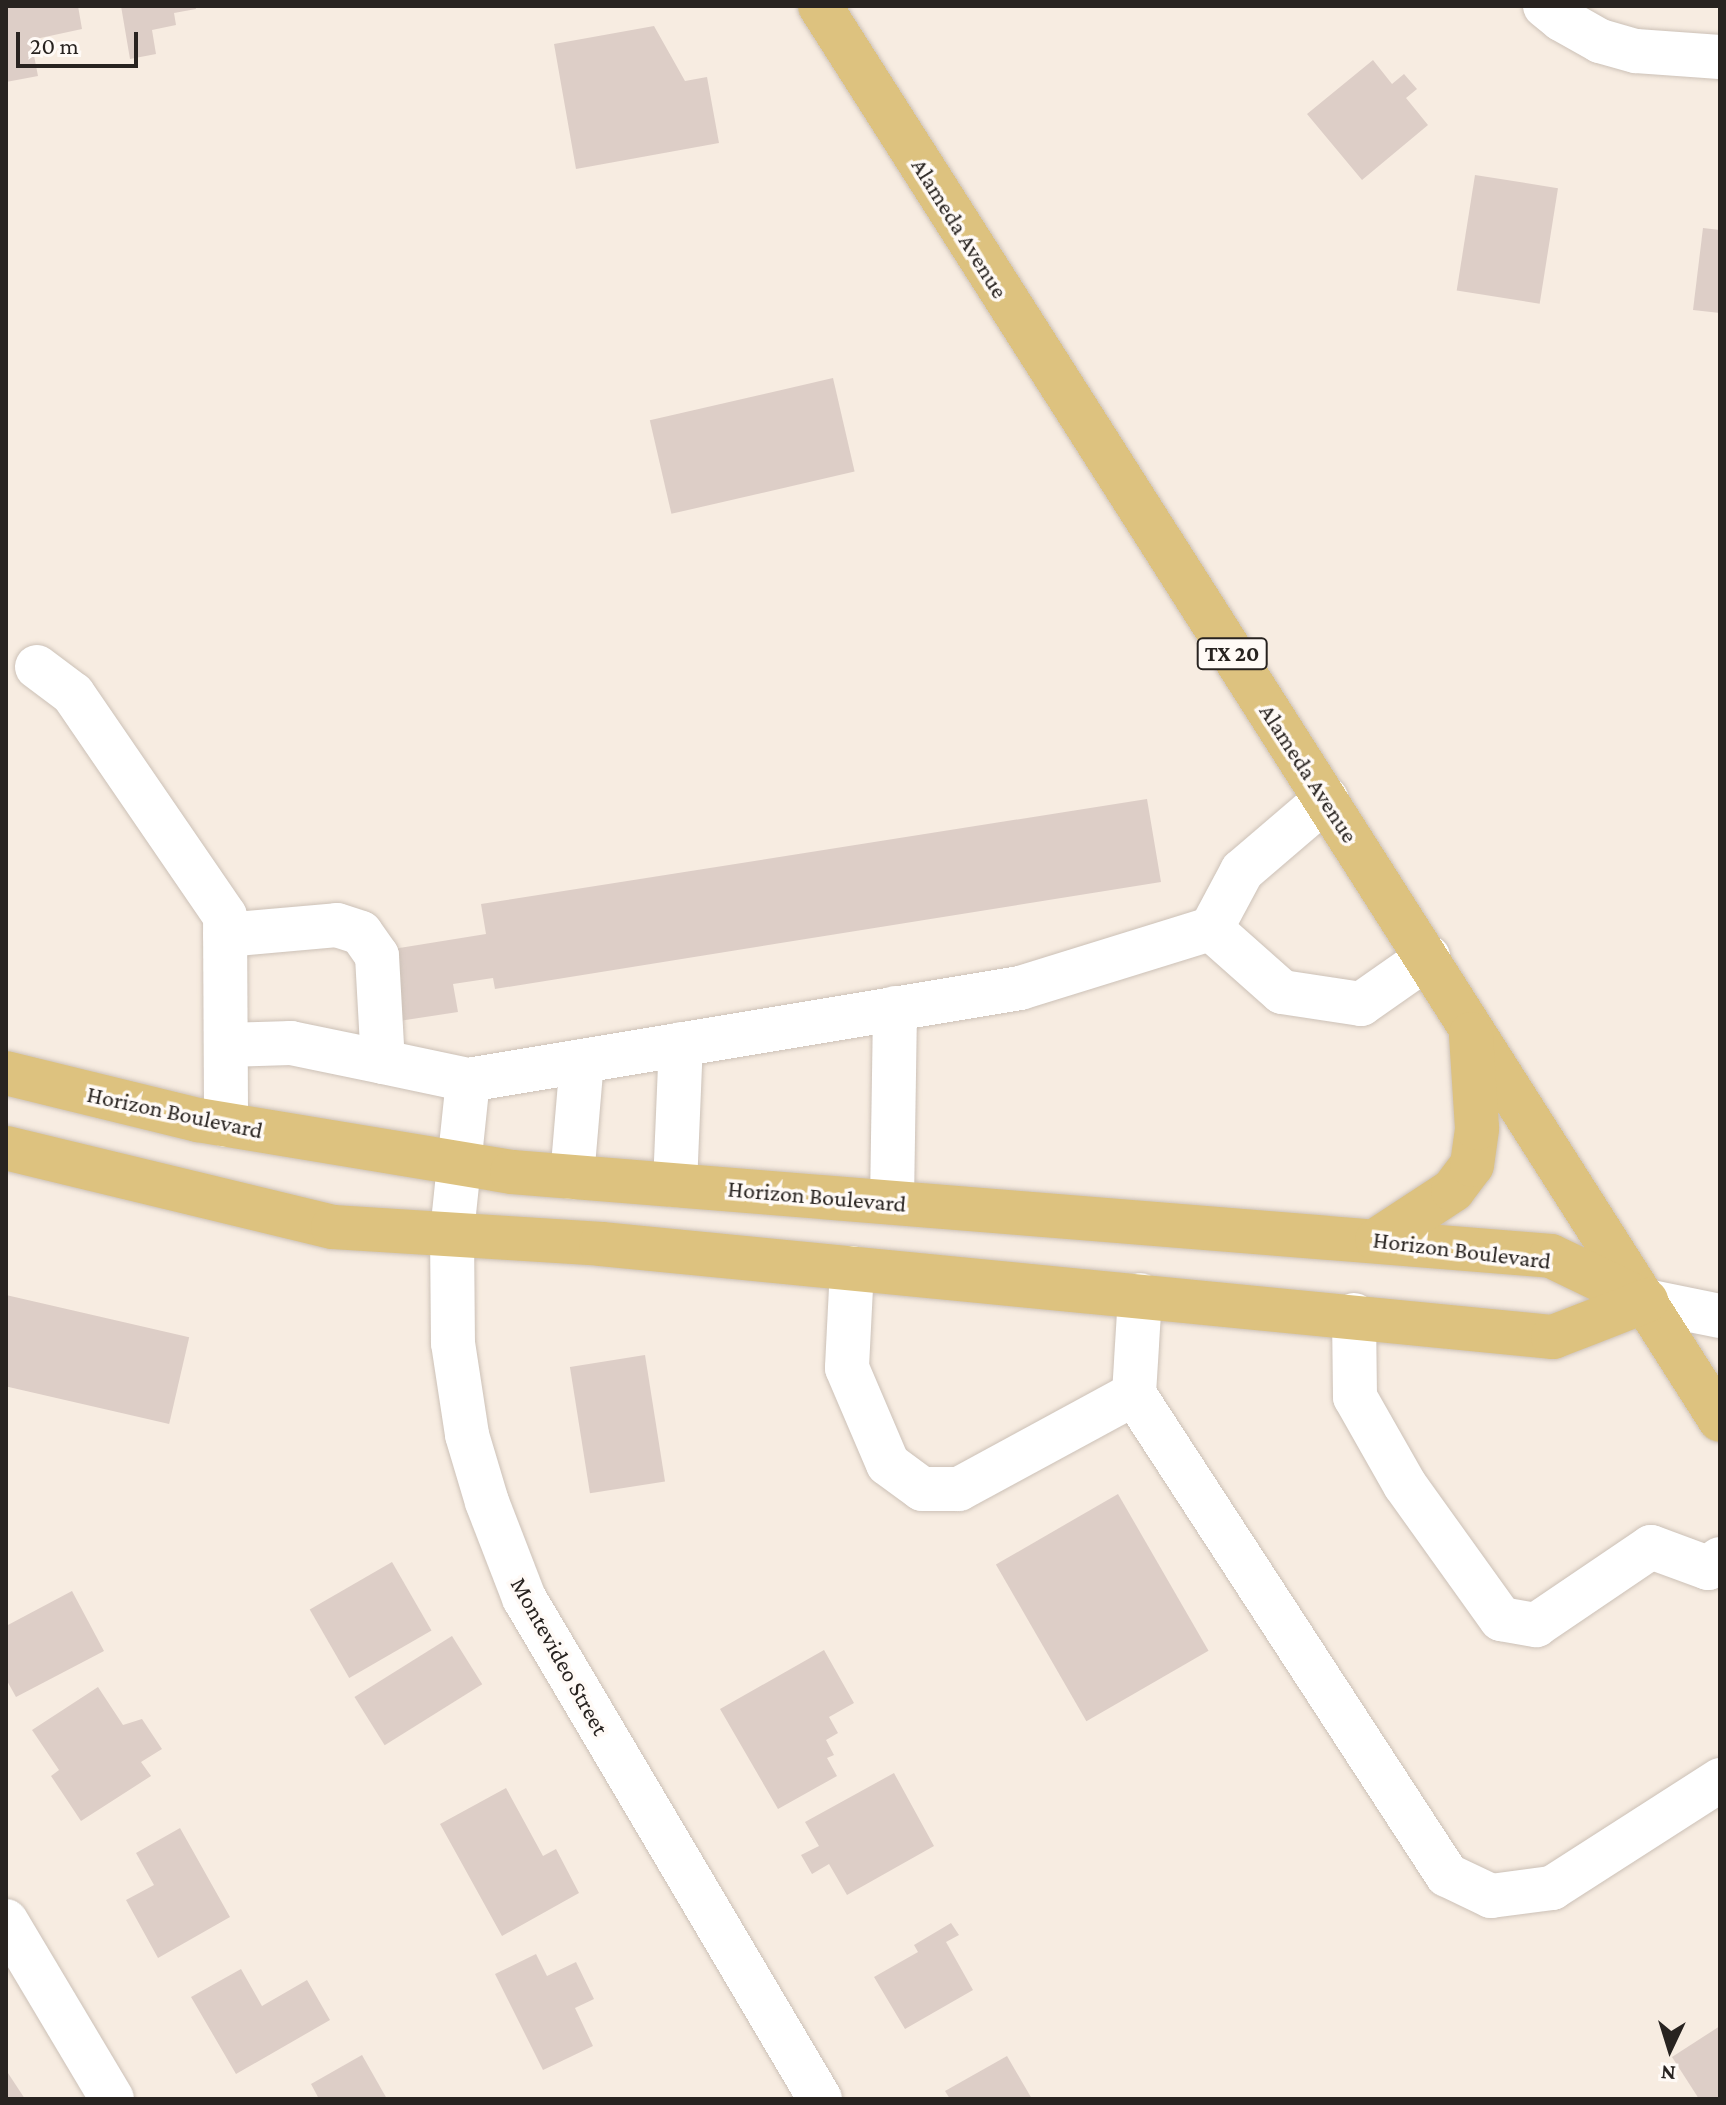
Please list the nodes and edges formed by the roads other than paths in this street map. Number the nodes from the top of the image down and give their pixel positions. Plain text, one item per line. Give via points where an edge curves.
1 (820, 6) edge
2 (1545, 6) edge
3 (1720, 57) edge
4 (37, 667) dead end
5 (1326, 799) junction
6 (1211, 929) junction
7 (225, 935) junction
8 (1428, 957) junction
9 (895, 1008) junction
10 (1471, 1027) junction
11 (681, 1044) junction
12 (226, 1045) junction
13 (582, 1061) junction
14 (383, 1062) junction
15 (6, 1073) edge
16 (468, 1080) junction
17 (226, 1125) junction
18 (6, 1148) edge
19 (459, 1164) junction
20 (572, 1177) junction
21 (675, 1185) junction
22 (892, 1202) junction
23 (452, 1232) junction
24 (1377, 1240) junction
25 (852, 1268) junction
26 (1140, 1295) junction
27 (1646, 1301) junction
28 (1354, 1315) junction
29 (1720, 1316) edge
30 (1134, 1394) junction
31 (1720, 1420) edge
32 (1720, 1559) edge
33 (1720, 1780) edge
34 (6, 1921) edge
35 (112, 2099) edge
36 (820, 2099) edge

1 - 5 main road, Alameda Avenue / TX 20
2 - 3 street via 1600,41 1636,51
4 - 7 street via 73,694 225,916
5 - 6 street via 1242,871
5 - 8 main road, Alameda Avenue / TX 20
6 - 8 street via 1282,992 1361,1004
6 - 9 street via 1020,988
7 - 12 street
7 - 14 street via 337,925 361,933 377,956
8 - 10 main road, Alameda Avenue / TX 20
9 - 11 street
9 - 22 street
10 - 24 main road via 1477,1128 1472,1165 1453,1190
10 - 27 main road, Alameda Avenue / TX 20 via 1580,1206
11 - 13 street
11 - 21 street
12 - 14 street via 291,1043
12 - 17 street
13 - 16 street
13 - 20 street
14 - 16 street
15 - 17 main road, Horizon Boulevard
16 - 19 street, Montevideo Street
17 - 19 main road, Horizon Boulevard
18 - 23 main road via 333,1227
19 - 20 main road, Horizon Boulevard
19 - 23 street, Montevideo Street
20 - 21 main road, Horizon Boulevard
21 - 22 main road, Horizon Boulevard
22 - 24 main road, Horizon Boulevard
23 - 25 main road
23 - 36 street, Montevideo Street via 453,1343 467,1435 524,1598
24 - 27 main road, Horizon Boulevard via 1551,1256
25 - 26 main road
25 - 30 street via 847,1368 888,1464 922,1489 959,1489
26 - 28 main road
26 - 30 street
27 - 28 main road via 1553,1337
27 - 29 street
27 - 31 main road, Alameda Avenue / TX 20
28 - 32 street via 1355,1397 1405,1485 1501,1619 1536,1625 1651,1547 1708,1568
30 - 33 street via 1447,1875 1491,1896 1552,1888
34 - 35 street

